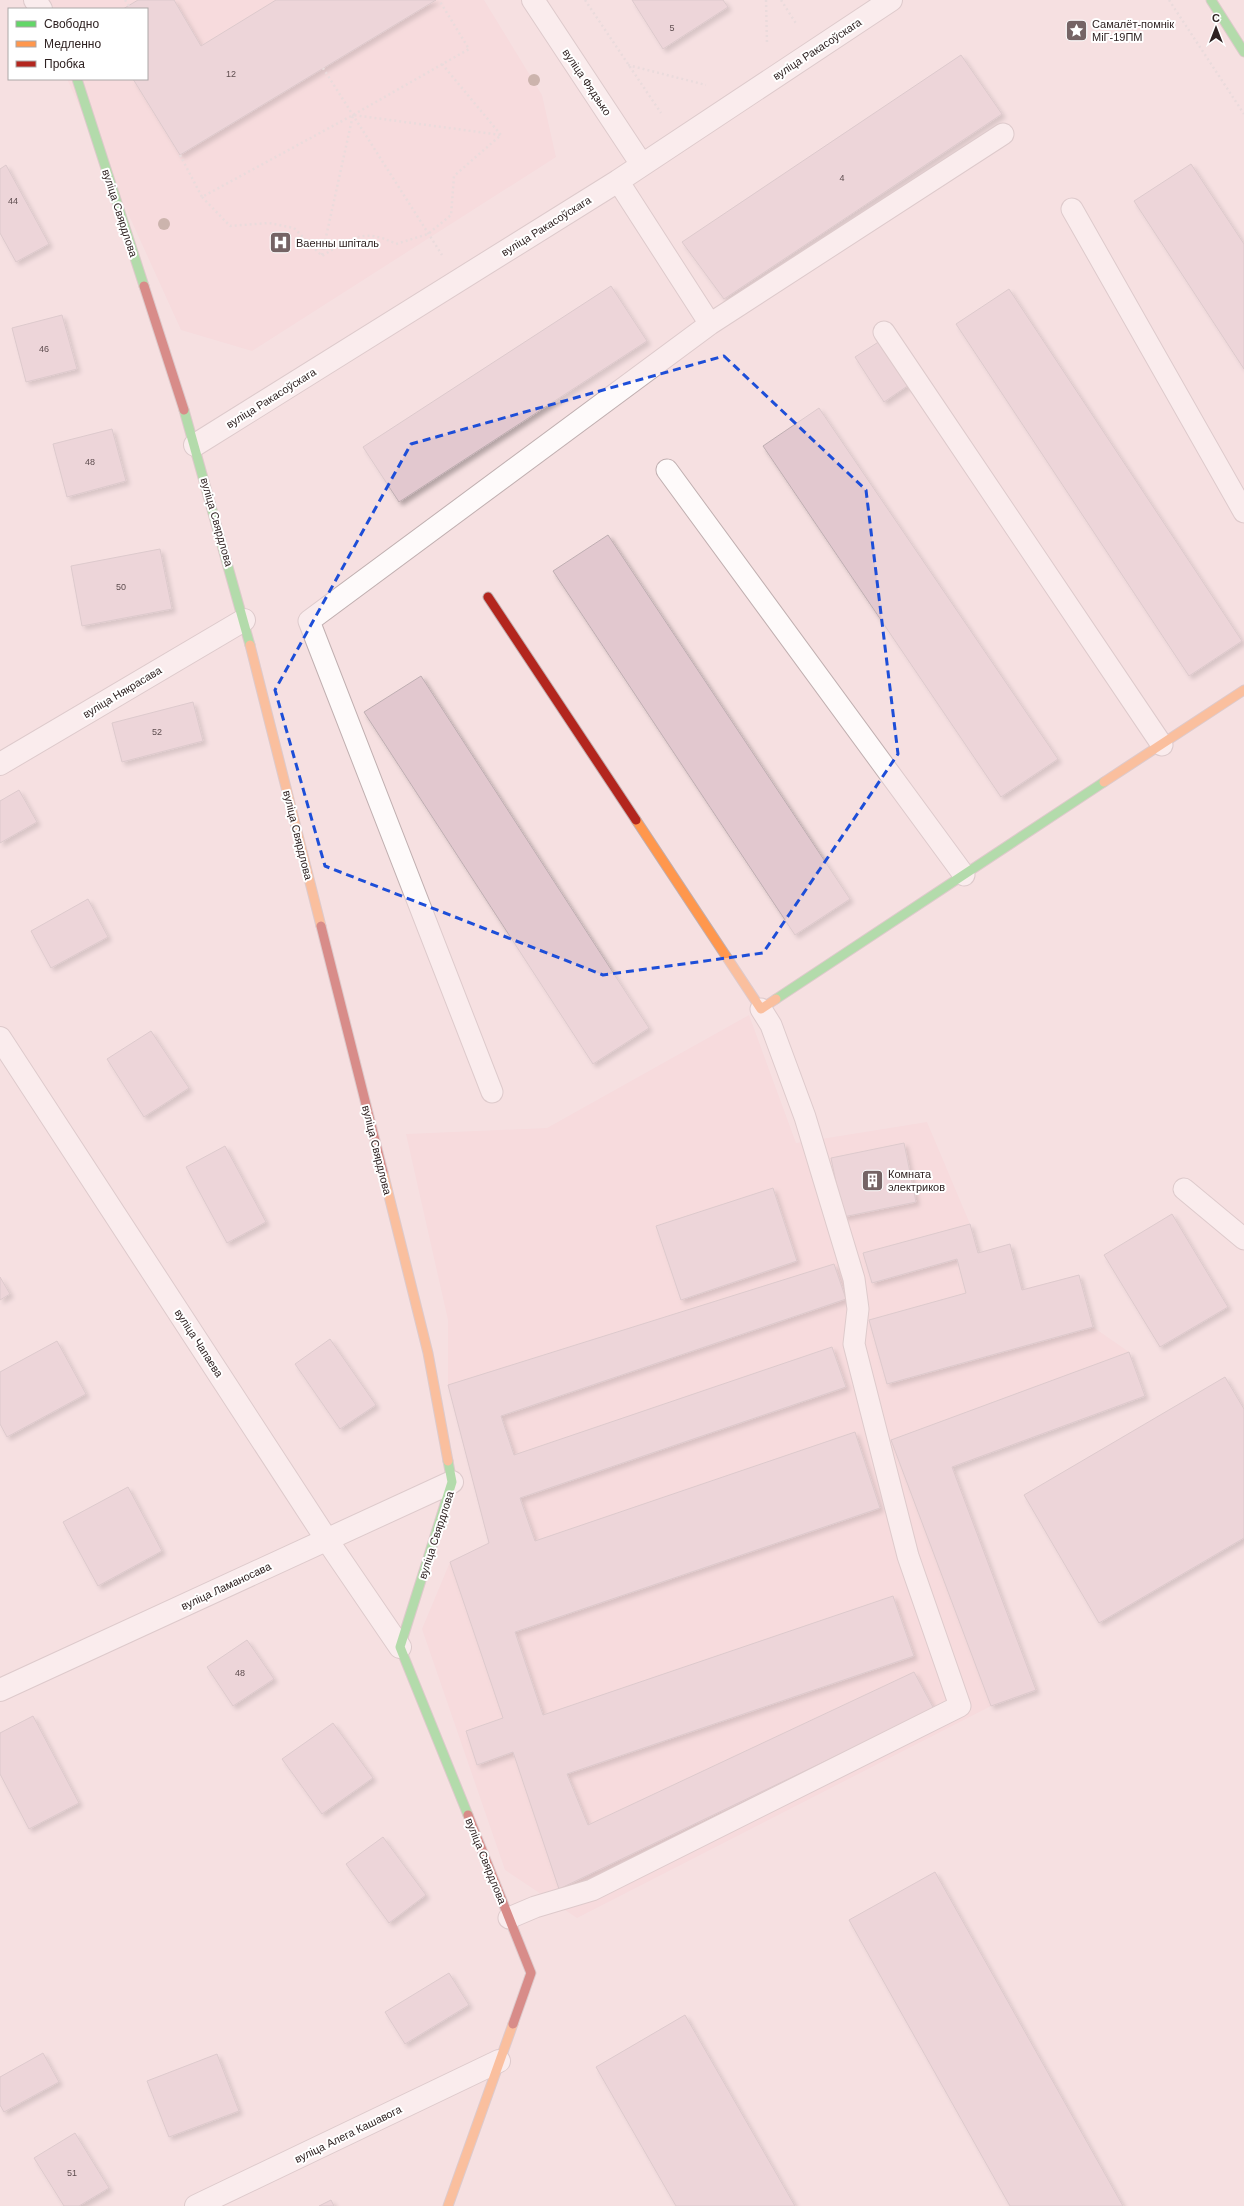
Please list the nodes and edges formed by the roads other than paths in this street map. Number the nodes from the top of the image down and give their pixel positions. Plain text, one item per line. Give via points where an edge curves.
1 (533, 0) edge
2 (891, 0) edge
3 (1211, 0) edge
4 (1244, 52) edge
5 (77, 80) edge
6 (1003, 134) dead end
7 (642, 165) junction
8 (618, 181) junction
9 (1072, 209) dead end
10 (710, 324) junction
11 (884, 332) dead end
12 (195, 445) junction
13 (667, 470) dead end
14 (1244, 512) edge
15 (488, 597) dead end
16 (244, 620) junction
17 (1244, 690) edge
18 (1162, 745) junction
19 (0, 764) edge
20 (964, 875) junction
21 (762, 1009) junction
22 (0, 1038) edge
23 (492, 1092) dead end
24 (1184, 1189) dead end
25 (1244, 1239) edge
26 (452, 1482) junction
27 (327, 1540) junction
28 (400, 1647) junction
29 (0, 1690) edge
30 (509, 1918) junction
31 (499, 2061) junction
32 (196, 2206) edge
33 (448, 2206) edge

1 - 7 street, вуліца Фядзько
2 - 7 street, вуліца Ракасоўскага
3 - 4 street
5 - 12 street, вуліца Свярдлова
6 - 10 lane
7 - 8 street, вуліца Ракасоўскага
8 - 10 lane
8 - 12 street, вуліца Ракасоўскага
9 - 14 lane
10 - 23 lane via 309,621
11 - 18 lane
12 - 16 street, вуліца Свярдлова
13 - 20 lane
15 - 21 street
16 - 19 street, вуліца Някрасава
16 - 26 street, вуліца Свярдлова via 428,1353
17 - 18 street
18 - 20 street
20 - 21 street
21 - 30 lane via 805,1117 854,1279 858,1309 854,1344 908,1556 960,1706 592,1890 535,1907
22 - 27 street, вуліца Чапаева
24 - 25 lane
26 - 27 street, вуліца Ламаносава
26 - 28 street, вуліца Свярдлова
27 - 28 street, вуліца Чапаева
27 - 29 street, вуліца Ламаносава
28 - 30 street, вуліца Свярдлова
30 - 31 street, вуліца Свярдлова via 531,1973
31 - 32 street, вуліца Алега Кашавога
31 - 33 street, вуліца Свярдлова

